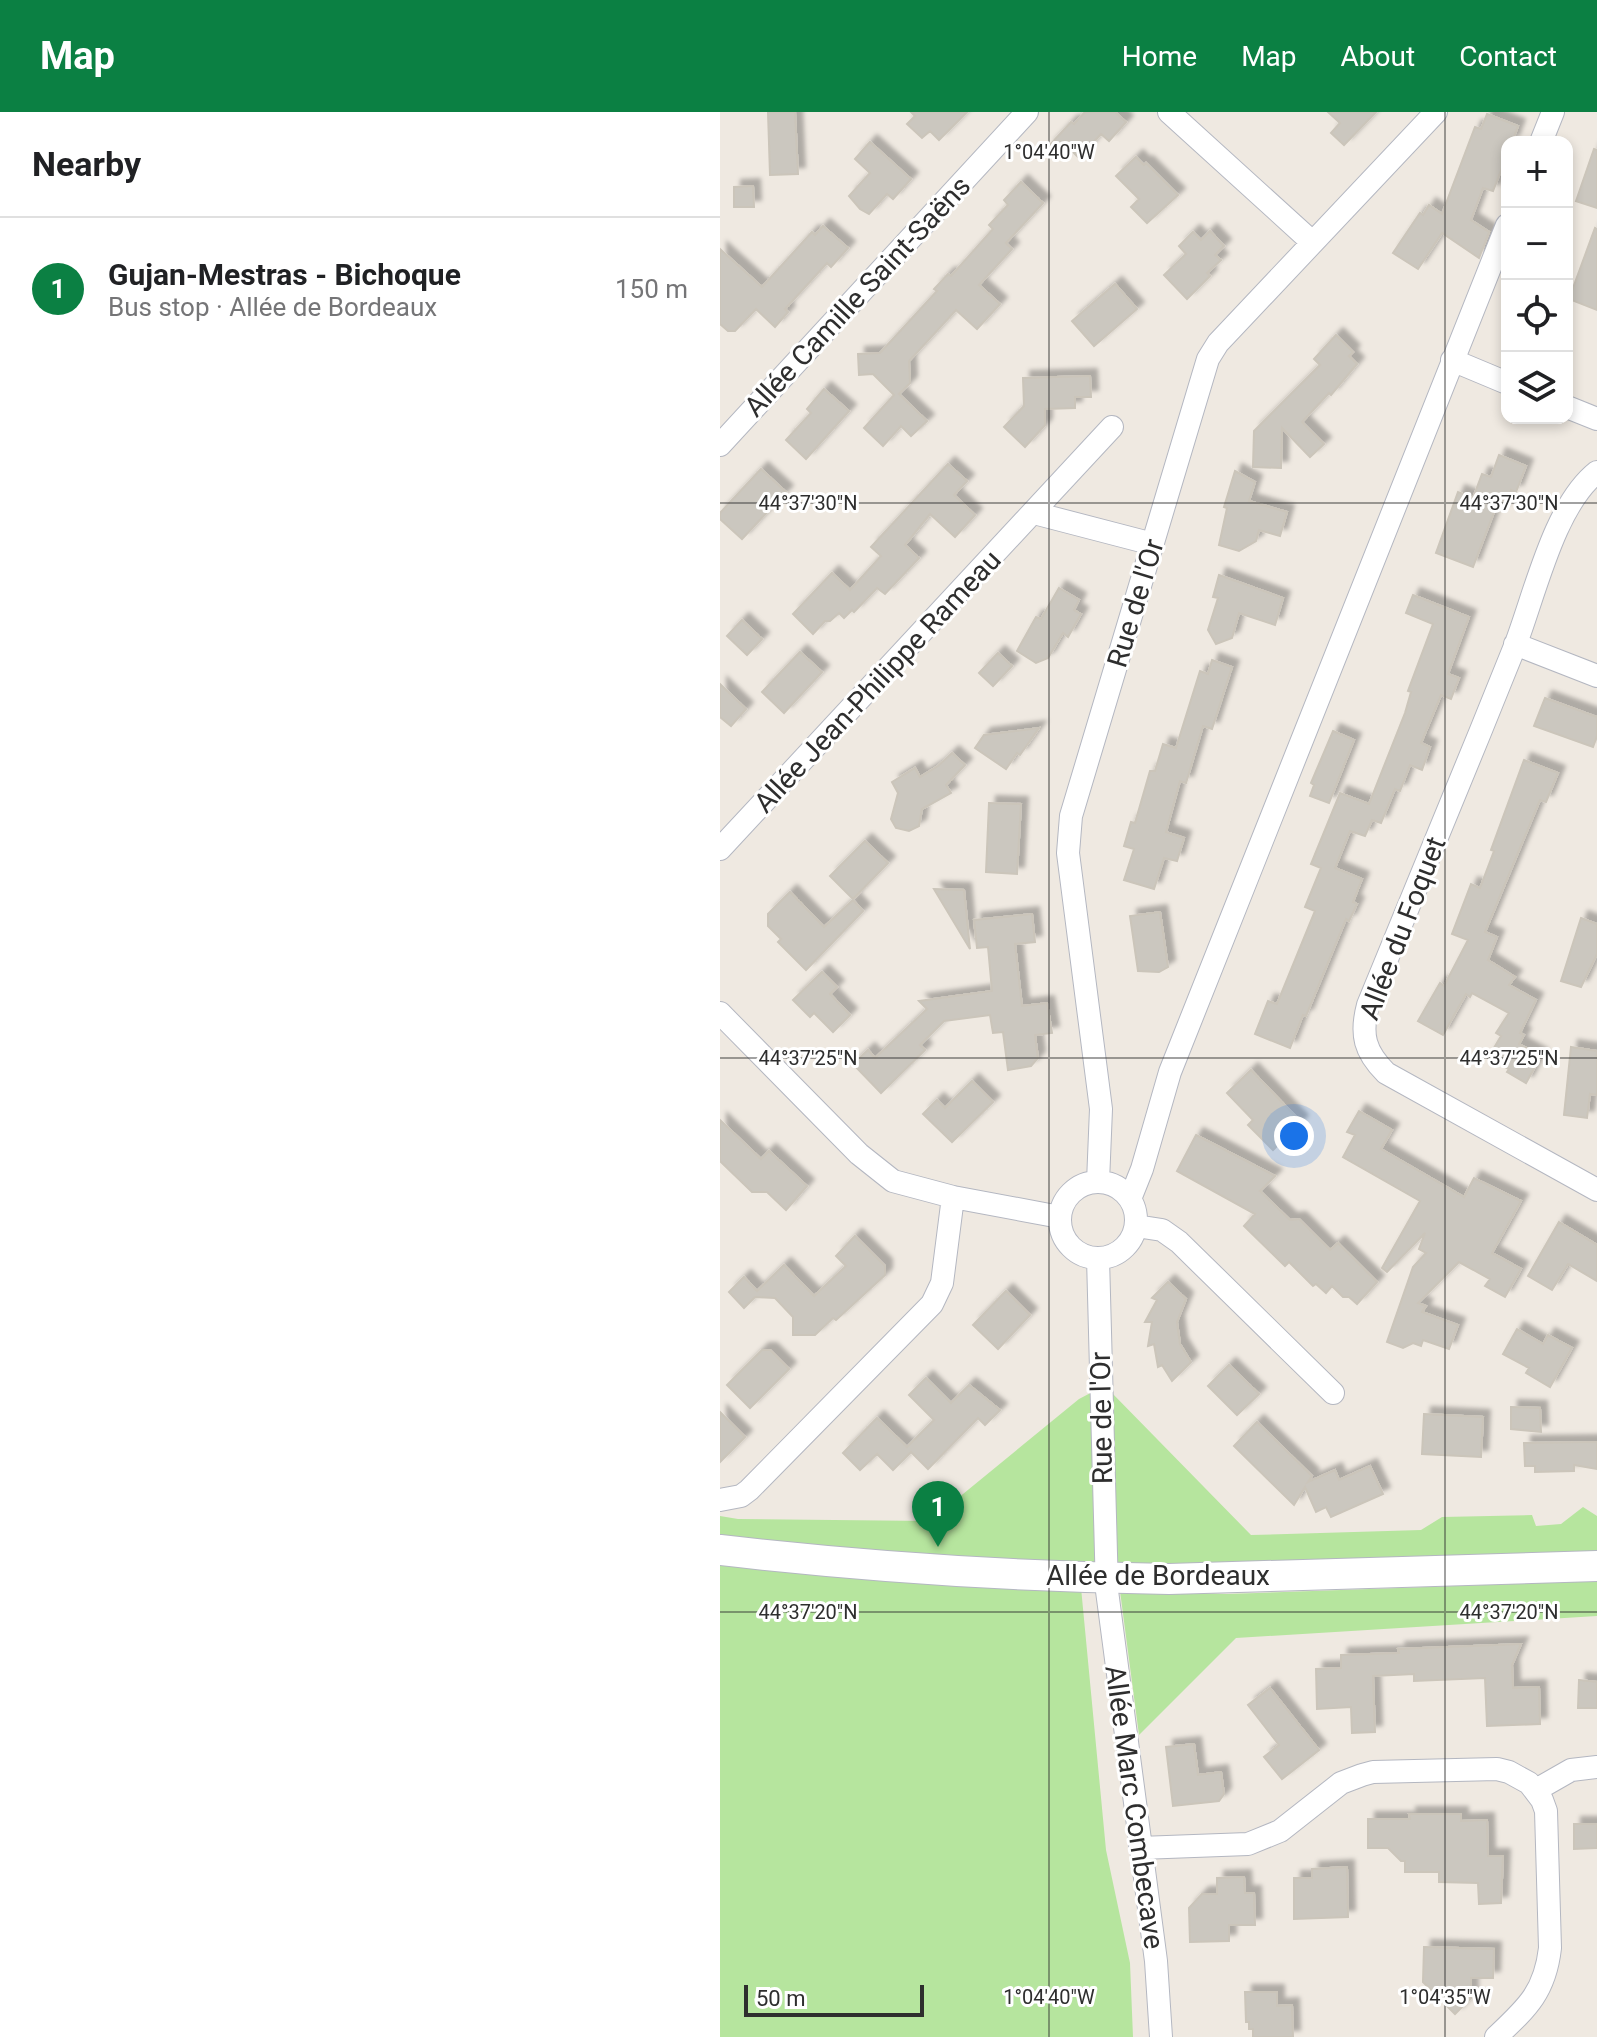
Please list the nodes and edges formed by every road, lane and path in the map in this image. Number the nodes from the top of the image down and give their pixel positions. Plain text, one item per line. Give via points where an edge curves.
1 (1027, 112) edge
2 (1169, 112) edge
3 (1436, 112) edge
4 (1553, 112) edge
5 (1543, 136) edge
6 (1501, 240) edge
7 (1312, 242) junction
8 (1452, 360) junction
9 (1501, 380) edge
10 (1573, 409) edge
11 (1597, 419) edge
12 (1112, 427) dead end
13 (720, 445) edge
14 (1597, 472) edge
15 (1034, 513) junction
16 (1153, 544) junction
17 (1515, 644) junction
18 (1597, 676) edge
19 (720, 849) edge
20 (720, 1013) edge
21 (1098, 1182) junction
22 (1597, 1190) edge
23 (953, 1197) junction
24 (1130, 1199) junction
25 (1060, 1217) junction
26 (1136, 1226) junction
27 (1098, 1258) junction
28 (1333, 1393) dead end
29 (720, 1500) edge
30 (720, 1550) edge
31 (1597, 1566) edge
32 (1106, 1578) junction
33 (1597, 1767) edge
34 (1536, 1790) junction
35 (1140, 1848) junction
36 (1161, 2037) edge
37 (1496, 2037) edge

1 - 13 street, Allée Camille Saint-Saëns
2 - 7 street
3 - 7 street, Rue de l'Or
4 - 5 street
6 - 8 street
7 - 16 street, Rue de l'Or via 1211,352
8 - 9 street
8 - 24 street via 1170,1072
10 - 11 street
12 - 15 street, Allée Jean-Philippe Rameau
14 - 17 street, Allée du Foquet via 1580,488 1559,524
15 - 16 street
15 - 19 street, Allée Jean-Philippe Rameau
16 - 21 street, Rue de l'Or via 1071,816 1068,842 1100,1097
17 - 18 street
17 - 22 street, Allée du Foquet via 1368,1005 1363,1036 1373,1060 1386,1073
20 - 23 street via 881,1174 905,1186
21 - 24 street via 1115,1186
21 - 25 street via 1068,1195
23 - 25 street
23 - 29 street via 942,1283 932,1304 749,1490
24 - 26 street
25 - 27 street via 1067,1243 1082,1256
26 - 27 street via 1122,1250
26 - 28 street via 1162,1230 1179,1242
27 - 32 street, Rue de l'Or
30 - 32 main road, Allée de Bordeaux via 952,1572
31 - 32 main road, Allée de Bordeaux
32 - 35 street, Allée Marc Combecave
33 - 34 street via 1571,1770
34 - 35 street via 1518,1775 1497,1769 1373,1772 1341,1783 1264,1839
34 - 37 street via 1547,1823 1548,1967 1534,1999
35 - 36 street, Allée Marc Combecave

